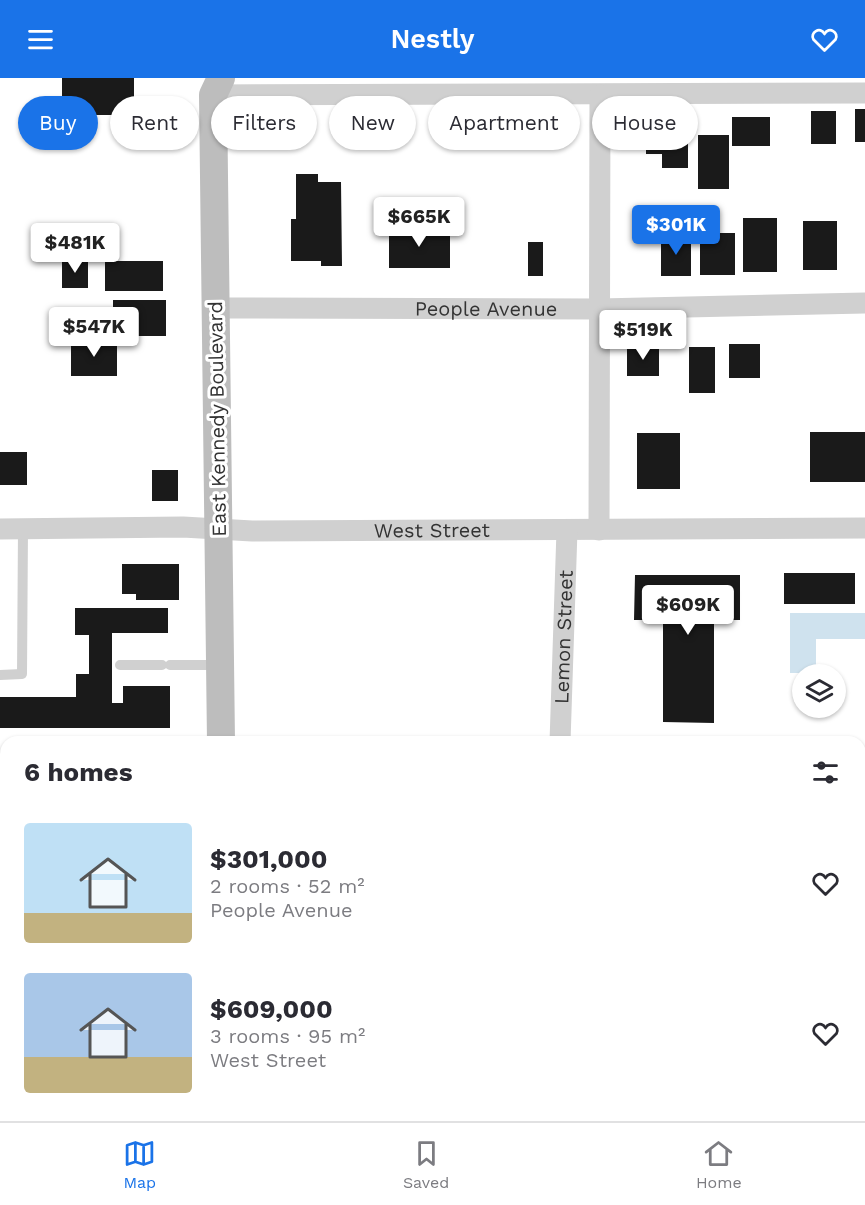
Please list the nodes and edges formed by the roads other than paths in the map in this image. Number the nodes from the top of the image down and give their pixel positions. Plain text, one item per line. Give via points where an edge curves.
1 (213, 84) edge
2 (865, 93) edge
3 (600, 95) junction
4 (865, 303) edge
5 (216, 308) junction
6 (600, 309) junction
7 (23, 528) junction
8 (865, 528) edge
9 (0, 529) edge
10 (218, 529) junction
11 (567, 530) junction
12 (599, 530) junction
13 (120, 665) dead end
14 (220, 665) junction
15 (0, 675) edge
16 (221, 736) edge
17 (560, 736) edge

1 - 3 street
1 - 5 main road, East Kennedy Boulevard
2 - 3 street
3 - 6 street
4 - 6 street, People Avenue
5 - 6 street, People Avenue
5 - 10 main road, East Kennedy Boulevard
6 - 12 street
7 - 9 street, West Street
7 - 10 street, West Street
7 - 15 lane via 22,674
8 - 12 street, West Street
10 - 11 street, West Street
10 - 14 main road, East Kennedy Boulevard
11 - 12 street, West Street
11 - 17 street, Lemon Street
13 - 14 lane
14 - 16 main road, East Kennedy Boulevard

